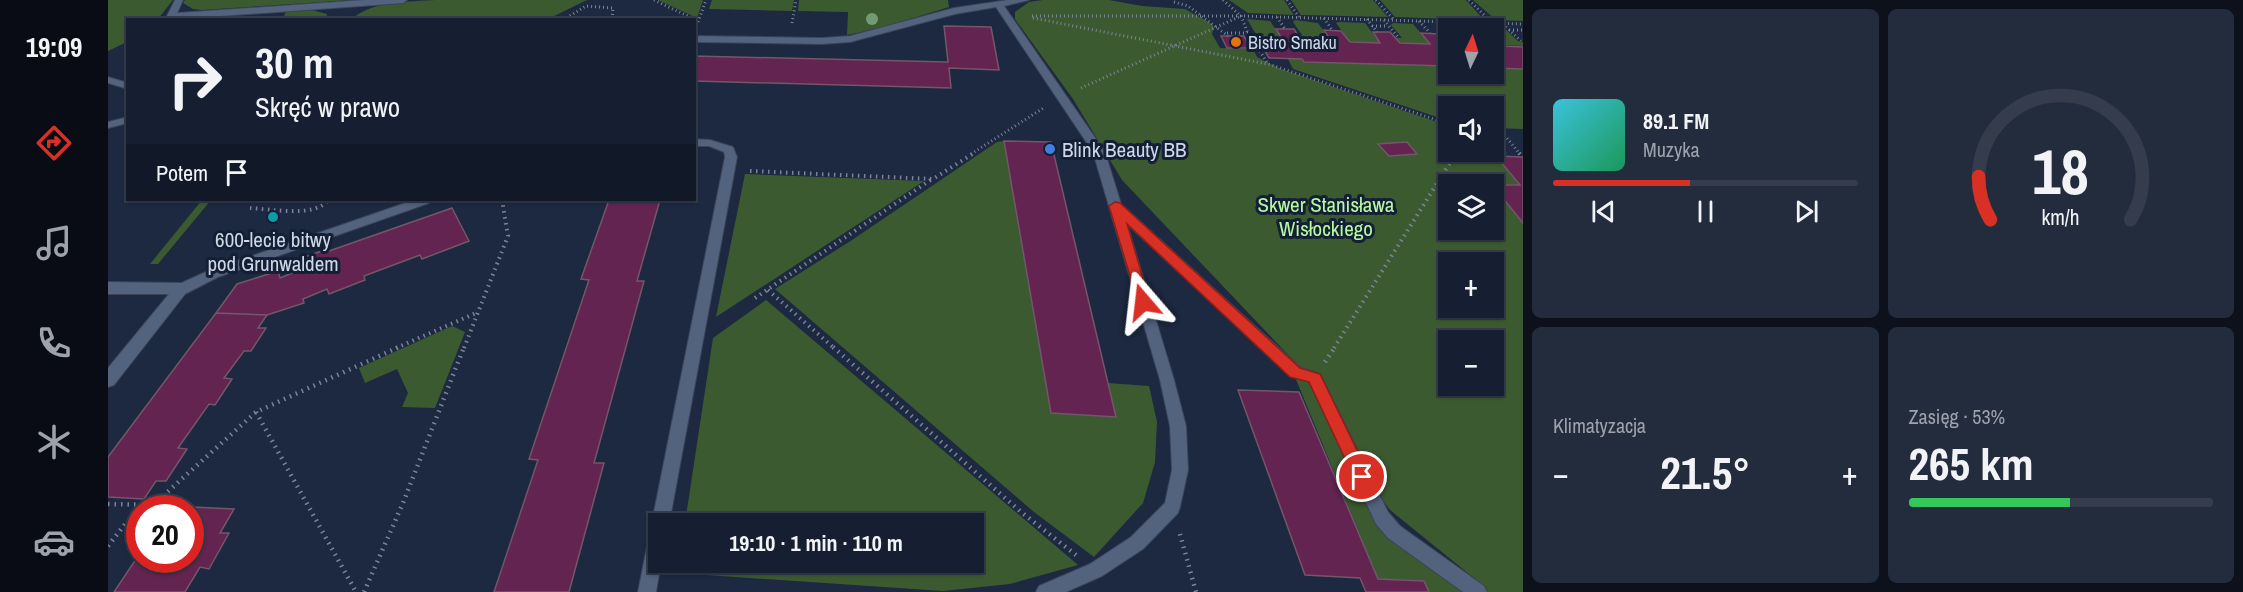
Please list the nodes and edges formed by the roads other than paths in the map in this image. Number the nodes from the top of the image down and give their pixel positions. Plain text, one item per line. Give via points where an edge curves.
1 (179, 0) edge
2 (403, 0) edge
3 (1025, 0) edge
4 (999, 5) junction
5 (170, 18) edge
6 (696, 39) edge
7 (108, 81) edge
8 (126, 86) edge
9 (126, 120) edge
10 (108, 125) edge
11 (696, 142) edge
12 (422, 201) edge
13 (1115, 206) junction
14 (108, 288) edge
15 (182, 289) junction
16 (108, 380) edge
17 (662, 513) edge
18 (651, 573) edge
19 (647, 592) edge
20 (1045, 592) edge
21 (1478, 592) edge

1 - 5 lane
2 - 5 lane
3 - 4 lane
4 - 6 lane via 954,11 850,39
4 - 13 lane via 1099,152
7 - 8 lane
9 - 10 lane
11 - 17 lane via 721,146 729,150 731,158
12 - 15 lane via 213,274
13 - 20 lane via 1178,426 1180,470 1172,507 1137,543 1096,570
13 - 21 lane via 1295,372 1315,378 1382,518 1394,532
14 - 15 street
15 - 16 street
18 - 19 lane

